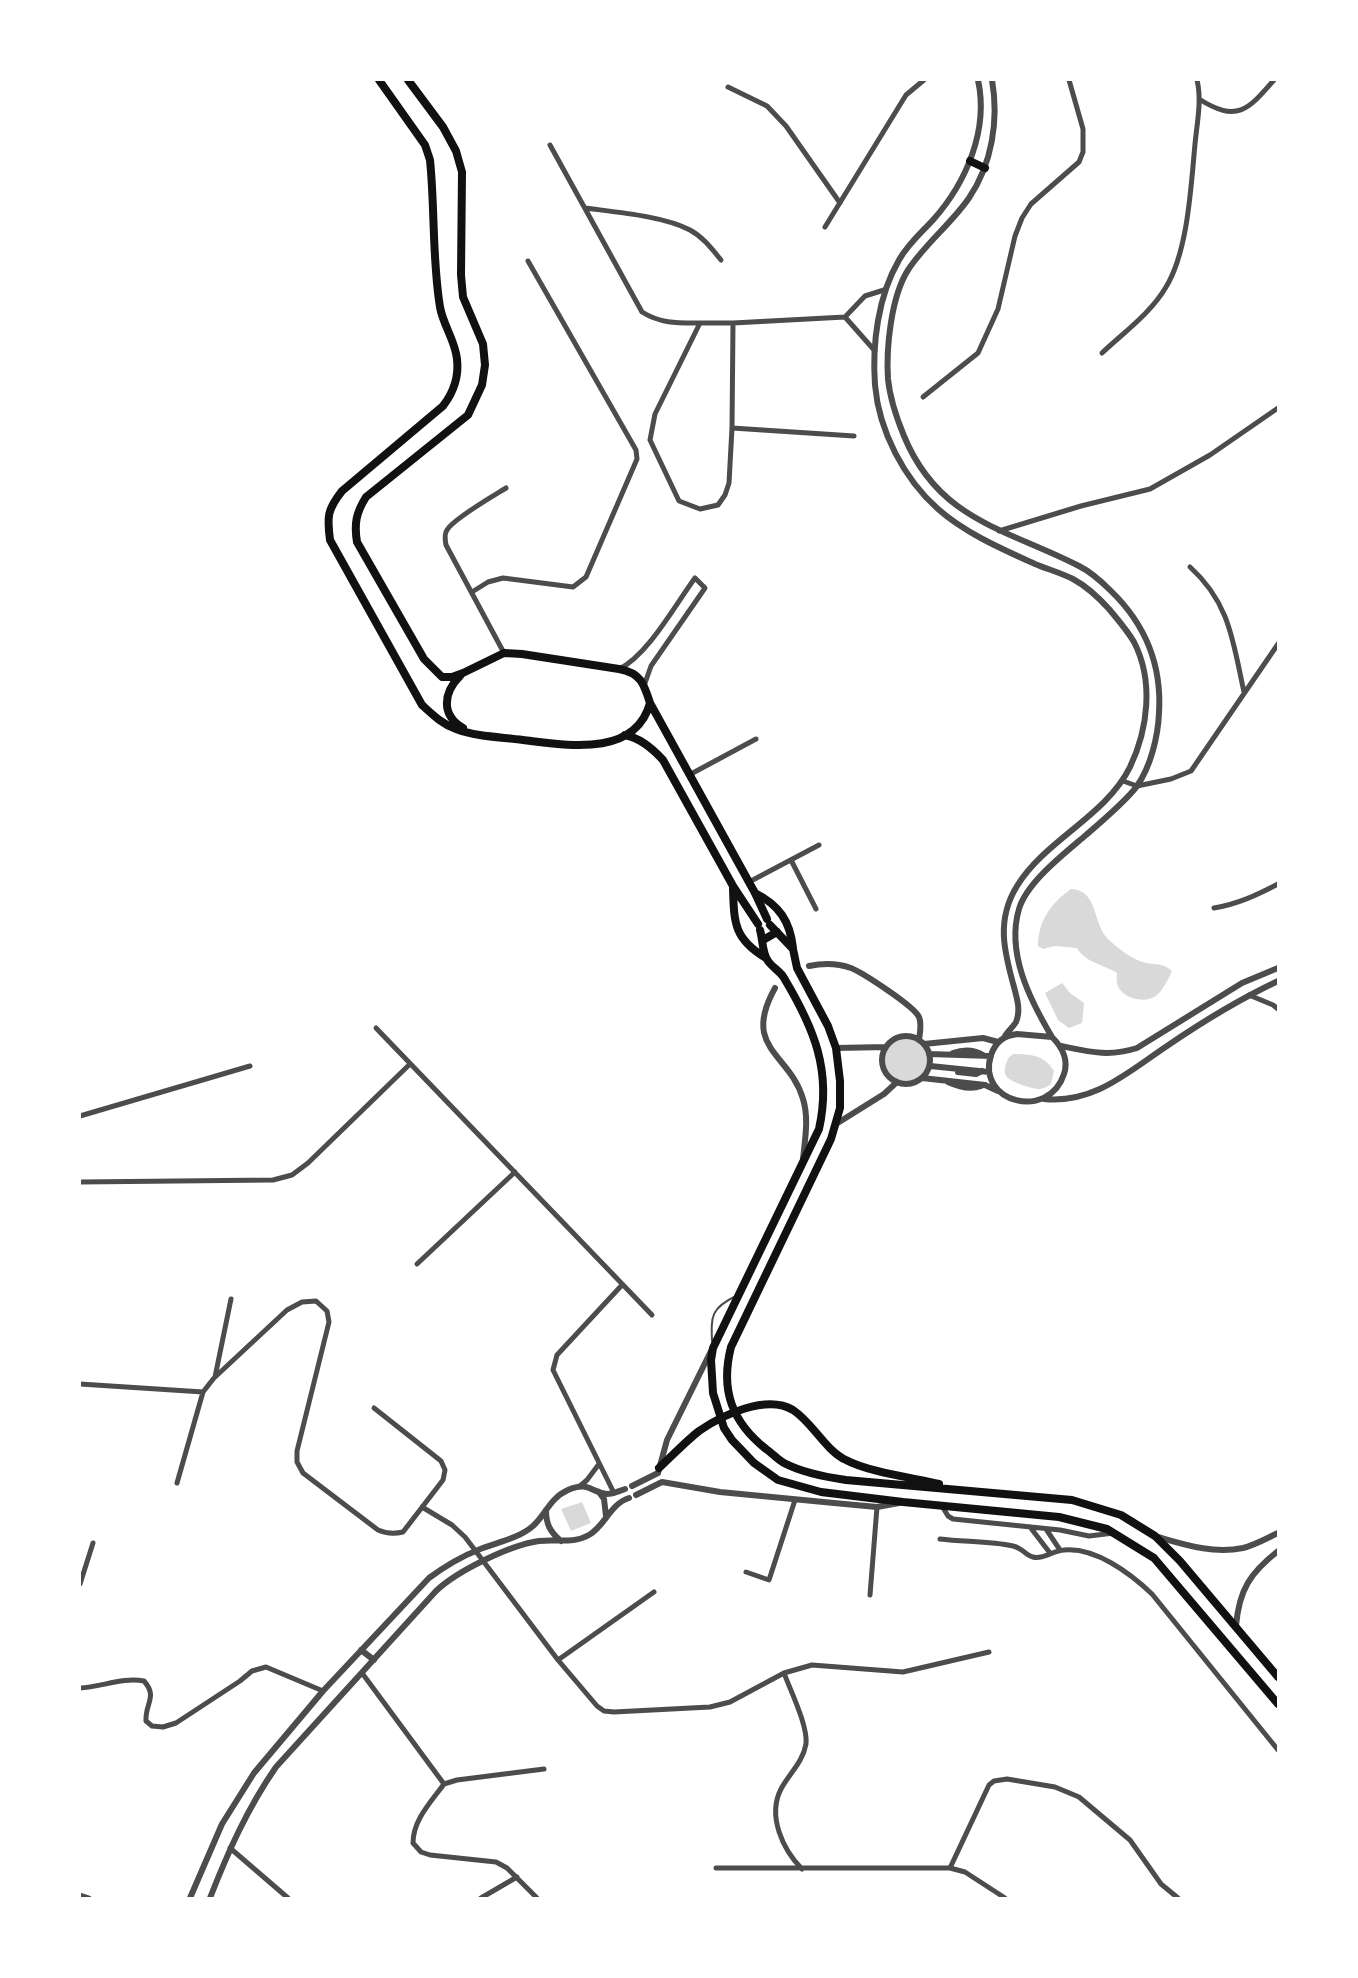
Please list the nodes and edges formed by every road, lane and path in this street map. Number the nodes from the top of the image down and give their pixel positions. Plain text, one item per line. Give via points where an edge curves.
1 (379, 80) edge
2 (408, 80) edge
3 (924, 80) edge
4 (978, 80) edge
5 (992, 80) edge
6 (1069, 80) edge
7 (1197, 80) edge
8 (1274, 80) edge
9 (728, 87) dead end
10 (1199, 99) junction
11 (550, 145) dead end
12 (970, 161) junction
13 (985, 168) junction
14 (840, 203) junction
15 (585, 208) junction
16 (825, 227) dead end
17 (721, 260) dead end
18 (528, 261) dead end
19 (884, 290) junction
20 (845, 317) junction
21 (700, 323) junction
22 (734, 323) junction
23 (875, 351) junction
24 (1102, 353) dead end
25 (922, 397) dead end
26 (1278, 408) edge
27 (732, 428) junction
28 (854, 436) dead end
29 (506, 488) dead end
30 (999, 531) junction
31 (1190, 567) dead end
32 (472, 592) junction
33 (1278, 644) edge
34 (504, 653) junction
35 (619, 669) junction
36 (463, 674) junction
37 (644, 686) junction
38 (1244, 693) junction
39 (650, 703) junction
40 (472, 734) junction
41 (625, 735) junction
42 (756, 739) dead end
43 (689, 775) junction
44 (1123, 781) junction
45 (1137, 786) junction
46 (819, 845) dead end
47 (791, 860) junction
48 (749, 882) junction
49 (1278, 884) edge
50 (733, 886) junction
51 (755, 893) junction
52 (1214, 908) dead end
53 (816, 909) dead end
54 (772, 924) junction
55 (763, 940) junction
56 (793, 949) junction
57 (766, 958) junction
58 (809, 966) dead end
59 (796, 968) junction
60 (1278, 968) edge
61 (783, 975) junction
62 (1278, 981) edge
63 (775, 988) dead end
64 (1249, 994) junction
65 (1278, 1010) edge
66 (376, 1028) dead end
67 (1005, 1036) junction
68 (1052, 1037) junction
69 (922, 1042) junction
70 (998, 1042) junction
71 (1061, 1046) junction
72 (886, 1047) junction
73 (836, 1048) junction
74 (929, 1054) junction
75 (987, 1056) junction
76 (410, 1064) junction
77 (250, 1066) dead end
78 (930, 1066) junction
79 (986, 1071) junction
80 (922, 1078) junction
81 (897, 1082) junction
82 (1000, 1093) junction
83 (1044, 1099) junction
84 (80, 1116) edge
85 (836, 1124) junction
86 (803, 1162) junction
87 (515, 1172) junction
88 (80, 1182) edge
89 (417, 1264) dead end
90 (622, 1285) junction
91 (738, 1295) junction
92 (231, 1299) dead end
93 (652, 1315) dead end
94 (713, 1348) junction
95 (214, 1378) junction
96 (80, 1384) edge
97 (203, 1392) junction
98 (374, 1408) dead end
99 (599, 1464) junction
100 (658, 1470) junction
101 (662, 1482) junction
102 (177, 1483) dead end
103 (580, 1486) junction
104 (967, 1490) junction
105 (599, 1491) junction
106 (627, 1492) junction
107 (795, 1500) junction
108 (903, 1502) junction
109 (942, 1506) junction
110 (422, 1507) junction
111 (877, 1507) junction
112 (545, 1509) junction
113 (606, 1516) junction
114 (1030, 1527) junction
115 (1046, 1529) junction
116 (1114, 1533) junction
117 (1278, 1533) edge
118 (1155, 1536) junction
119 (940, 1539) dead end
120 (562, 1542) junction
121 (93, 1543) dead end
122 (1060, 1550) junction
123 (475, 1551) junction
124 (1278, 1551) edge
125 (1050, 1553) junction
126 (482, 1562) junction
127 (746, 1572) dead end
128 (80, 1584) edge
129 (654, 1592) dead end
130 (870, 1595) dead end
131 (1236, 1626) junction
132 (361, 1650) junction
133 (989, 1652) dead end
134 (374, 1660) junction
135 (558, 1660) junction
136 (362, 1673) junction
137 (784, 1673) junction
138 (1278, 1677) edge
139 (80, 1688) edge
140 (323, 1691) junction
141 (1278, 1704) edge
142 (306, 1711) junction
143 (318, 1720) junction
144 (1278, 1750) edge
145 (544, 1769) dead end
146 (444, 1784) junction
147 (230, 1848) junction
148 (716, 1868) dead end
149 (950, 1868) junction
150 (802, 1869) junction
151 (517, 1877) junction
152 (80, 1895) edge
153 (89, 1899) edge
154 (190, 1899) edge
155 (210, 1899) edge
156 (288, 1899) edge
157 (481, 1899) edge
158 (537, 1899) edge
159 (1005, 1899) edge
160 (1178, 1899) edge

1 - 40 main road via 425,145 430,160 441,308 455,349 457,372 443,406 342,491 331,505 327,520 330,540 422,705 439,721
2 - 36 main road via 443,127 462,172 463,297 483,344 485,365 482,385 468,415 366,497 354,524 357,542 424,659 442,676
3 - 14 street via 906,95
4 - 12 street via 979,132
5 - 13 street via 994,133
6 - 25 street via 1085,140 1083,152 1078,162 1031,204 1022,218 998,309 978,353
7 - 10 street
8 - 10 street via 1253,102 1235,112 1216,110
9 - 14 street via 767,106 786,126
10 - 24 street via 1192,179 1178,261 1166,288 1152,305
11 - 15 street
12 - 13 main road
12 - 19 street via 958,186 899,260
13 - 30 street via 969,198 906,273 895,297 888,381 905,439 921,468 963,511
14 - 16 street
15 - 17 street via 691,230
15 - 21 street via 642,312 666,323
18 - 32 street via 636,450 637,459 586,577 578,584 566,587 503,578
19 - 20 street via 865,296
19 - 23 street
20 - 22 street
20 - 23 street
21 - 22 street
21 - 27 street via 655,414 650,440 679,501 700,509 717,505 725,495
22 - 27 street
23 - 44 street via 879,409 886,432 915,484 938,509 967,530 1074,580 1100,599 1134,644 1144,673 1146,718 1141,741
26 - 30 street via 1150,489
27 - 28 street
29 - 32 street via 446,531 446,545
30 - 45 street via 1080,566 1125,604 1142,629 1160,684 1155,740
31 - 38 street via 1222,606
32 - 34 street
33 - 38 street
34 - 35 main road
34 - 36 main road
35 - 37 main road via 633,673
35 - 37 street via 641,653 695,578 705,588 651,666
36 - 40 main road via 450,686 448,713 455,724
37 - 39 main road
38 - 45 street via 1191,771
39 - 41 main road via 647,716
39 - 43 main road
40 - 41 main road via 580,746 602,744
41 - 50 main road via 663,760
42 - 43 street
43 - 48 main road
44 - 45 street
44 - 67 street via 1036,862 1018,883 1008,903 1002,932 1019,1006 1016,1021
45 - 68 street via 1051,865 1020,907 1016,934 1021,971
46 - 47 street
47 - 48 street
47 - 53 street
48 - 51 main road
49 - 52 street via 1249,899
50 - 55 main road
50 - 57 main road via 736,927 741,939
51 - 54 main road
51 - 56 main road via 782,914
54 - 55 main road
54 - 56 main road
55 - 57 main road
56 - 59 main road
57 - 61 main road
58 - 69 street via 836,964 872,980 919,1016
59 - 61 main road
59 - 73 main road
60 - 71 street via 1242,983 1137,1048 1103,1054
61 - 86 main road via 811,1030 824,1084 819,1129
62 - 64 street
63 - 86 street via 765,1005 763,1024 772,1053 803,1097
64 - 65 street
64 - 83 street via 1109,1085 1062,1101
66 - 76 street
67 - 68 street
67 - 70 street
68 - 71 street
69 - 70 street via 983,1038
69 - 72 street via 900,1036
69 - 74 street
70 - 75 street
71 - 83 street via 1065,1070 1055,1092
72 - 73 street
72 - 81 street via 882,1065
73 - 85 main road via 840,1108
74 - 75 street
74 - 78 street
75 - 79 street
76 - 87 street
76 - 88 street via 292,1175 273,1180
77 - 84 street
78 - 79 street
78 - 80 street
79 - 82 street
80 - 81 street via 913,1083
80 - 82 street via 985,1085
81 - 85 street
82 - 83 street via 1021,1101
85 - 104 main road via 730,1347 729,1398 740,1422 756,1441 799,1470 846,1480
86 - 91 main road
87 - 89 street
87 - 90 street
90 - 93 street
90 - 99 street via 556,1355 553,1363
91 - 94 main road
91 - 94 lane via 714,1312
92 - 95 street
94 - 100 street via 667,1440
94 - 108 main road via 715,1403 724,1428 754,1463 778,1480 821,1492
95 - 97 street
95 - 110 street via 288,1310 302,1302 316,1301 327,1311 329,1322 297,1462 303,1473 386,1533 403,1532
96 - 97 street
97 - 102 street
98 - 110 street via 441,1461 445,1470 443,1480
99 - 103 street
99 - 106 street
100 - 101 street
100 - 104 main road via 709,1425 748,1407 768,1404 793,1410 843,1459
100 - 106 street
101 - 106 street
101 - 107 street
103 - 105 street
103 - 112 street via 555,1497
104 - 118 main road via 1072,1500 1120,1515
105 - 106 street
105 - 113 street
106 - 113 street
107 - 111 street
107 - 127 street via 770,1580
108 - 109 main road
108 - 111 street
109 - 114 street via 953,1519
109 - 116 main road via 1059,1517
110 - 123 street via 452,1525
111 - 130 street
112 - 120 street via 551,1533
112 - 123 street via 522,1533
113 - 120 street via 599,1529 588,1536
114 - 115 street
114 - 125 street
115 - 116 street via 1089,1536
115 - 122 street
116 - 141 main road via 1155,1558
117 - 118 street via 1245,1547 1223,1550 1197,1548
118 - 131 main road
119 - 125 street via 1014,1546 1032,1557
120 - 126 street via 539,1541
121 - 128 street
122 - 125 street
122 - 144 street via 1099,1555 1143,1585
123 - 126 street
123 - 132 street via 429,1578
124 - 131 street via 1247,1581 1238,1604
126 - 134 street via 446,1582
126 - 135 street
129 - 135 street
131 - 138 main road
132 - 134 street
132 - 140 street
133 - 137 street via 903,1672 812,1665
134 - 136 street
135 - 137 street via 597,1706 614,1712 710,1707 730,1702
136 - 143 street
136 - 146 street
137 - 150 street via 806,1746 781,1789 777,1826 788,1851
139 - 140 street via 135,1679 144,1682 150,1688 151,1700 146,1721 152,1726 176,1724 259,1668 266,1667
140 - 142 street
142 - 143 street
142 - 154 street via 243,1789 222,1824
143 - 147 street via 255,1797
145 - 146 street
146 - 151 street via 417,1821 413,1843 430,1855 496,1862
147 - 155 street
147 - 156 street
148 - 150 street
149 - 150 street
149 - 159 street via 965,1872
149 - 160 street via 989,1785 1006,1779 1055,1787 1079,1797 1130,1840 1161,1884
151 - 157 street
151 - 158 street
152 - 153 street

